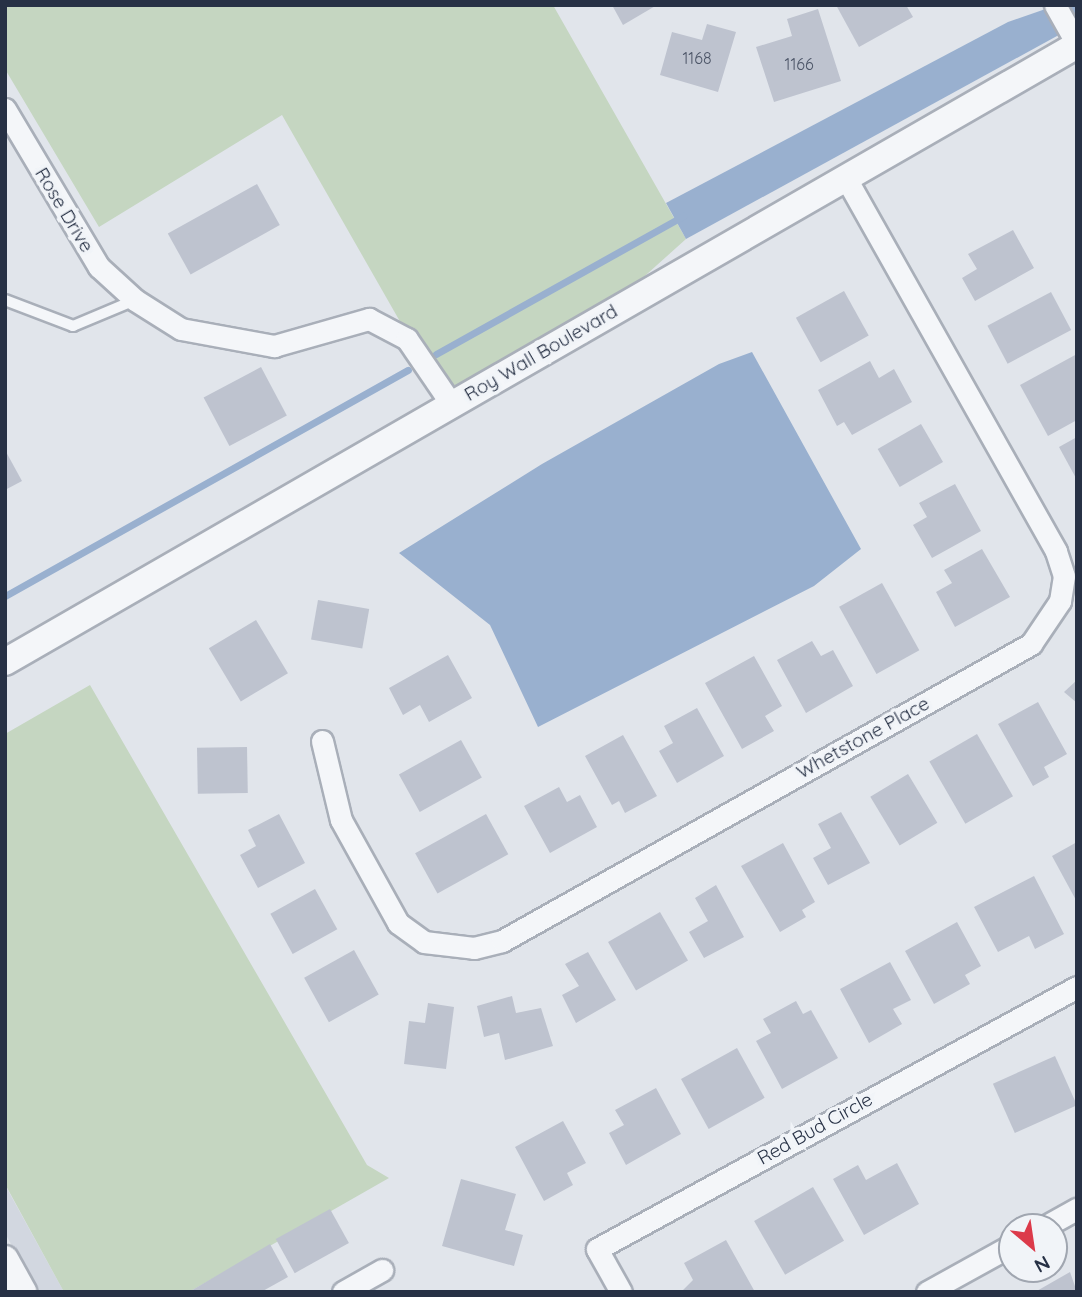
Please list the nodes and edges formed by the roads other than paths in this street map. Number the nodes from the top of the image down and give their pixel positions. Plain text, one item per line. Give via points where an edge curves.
1 (1055, 5) edge
2 (1077, 45) edge
3 (5, 109) edge
4 (846, 178) junction
5 (5, 300) edge
6 (135, 300) junction
7 (452, 405) junction
8 (5, 662) edge
9 (322, 741) dead end
10 (1077, 987) edge
11 (998, 1256) edge
12 (5, 1259) edge
13 (382, 1270) dead end
14 (963, 1283) edge
15 (23, 1292) edge
16 (343, 1292) edge
17 (621, 1292) edge
18 (927, 1292) edge

1 - 2 street
2 - 4 street, Roy Wall Boulevard
3 - 6 street, Rose Drive via 99,267
4 - 7 street, Roy Wall Boulevard
4 - 9 street, Whetstone Place via 1056,551 1064,576 1060,601 1031,644 502,941 474,948 424,942 398,923 341,820
5 - 6 lane via 73,326
6 - 7 street, Rose Drive via 181,329 274,346 369,319 407,339
7 - 8 street, Roy Wall Boulevard
10 - 17 street, Red Bud Circle via 597,1249
11 - 14 street
12 - 15 street
13 - 16 street
14 - 18 street

